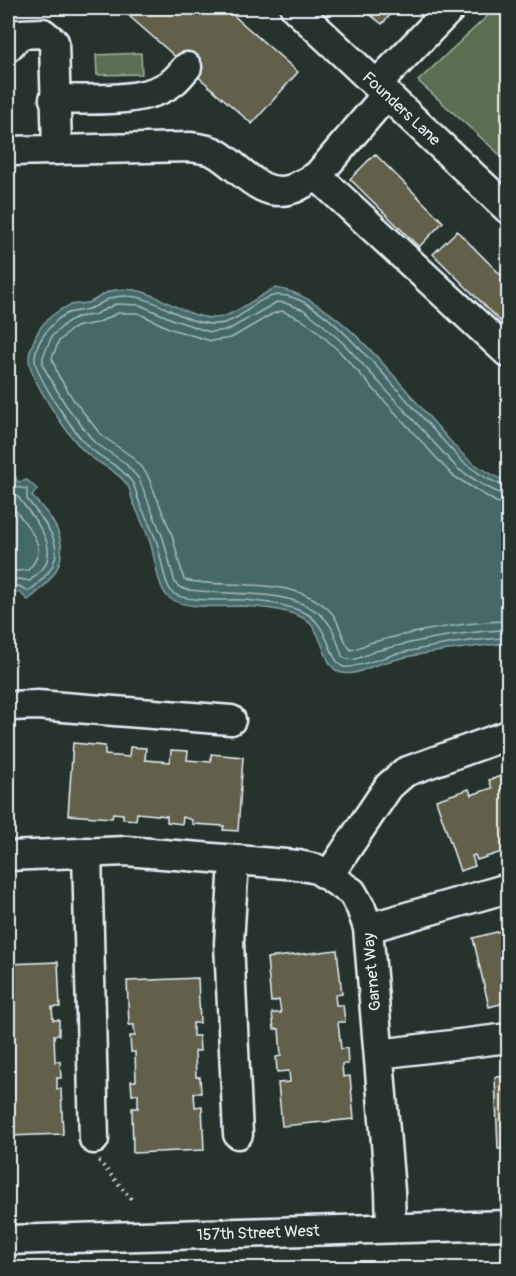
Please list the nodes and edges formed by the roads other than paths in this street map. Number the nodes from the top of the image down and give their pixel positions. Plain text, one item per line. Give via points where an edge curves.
1 (295, 8) edge
2 (451, 8) edge
3 (8, 47) edge
4 (187, 67) dead end
5 (382, 89) junction
6 (54, 99) junction
7 (57, 149) junction
8 (8, 151) edge
9 (317, 176) junction
10 (508, 209) edge
11 (508, 353) edge
12 (8, 706) edge
13 (231, 720) dead end
14 (508, 735) edge
15 (87, 852) junction
16 (8, 856) edge
17 (234, 861) junction
18 (329, 875) junction
19 (508, 888) edge
20 (368, 928) junction
21 (508, 1038) edge
22 (379, 1054) junction
23 (238, 1134) dead end
24 (94, 1139) road end
25 (508, 1225) edge
26 (391, 1228) junction
27 (8, 1240) edge

1 - 5 street, Founders Lane
2 - 5 street
3 - 6 street via 20,33 43,33 54,42
4 - 6 street via 174,82 132,97
5 - 9 street
5 - 10 street, Founders Lane
6 - 7 street
7 - 8 street
7 - 9 street via 191,147 212,151 268,190 290,190
9 - 11 street
12 - 13 street
14 - 18 street via 405,772 389,786
15 - 16 street, Garnet Way
15 - 17 street, Garnet Way via 126,851
15 - 24 street
17 - 18 street, Garnet Way via 298,865
17 - 23 street via 229,943
18 - 20 street, Garnet Way via 352,892
19 - 20 street
20 - 22 street, Garnet Way
21 - 22 street
22 - 26 street, Garnet Way
25 - 26 street, 157th Street West
26 - 27 street, 157th Street West

